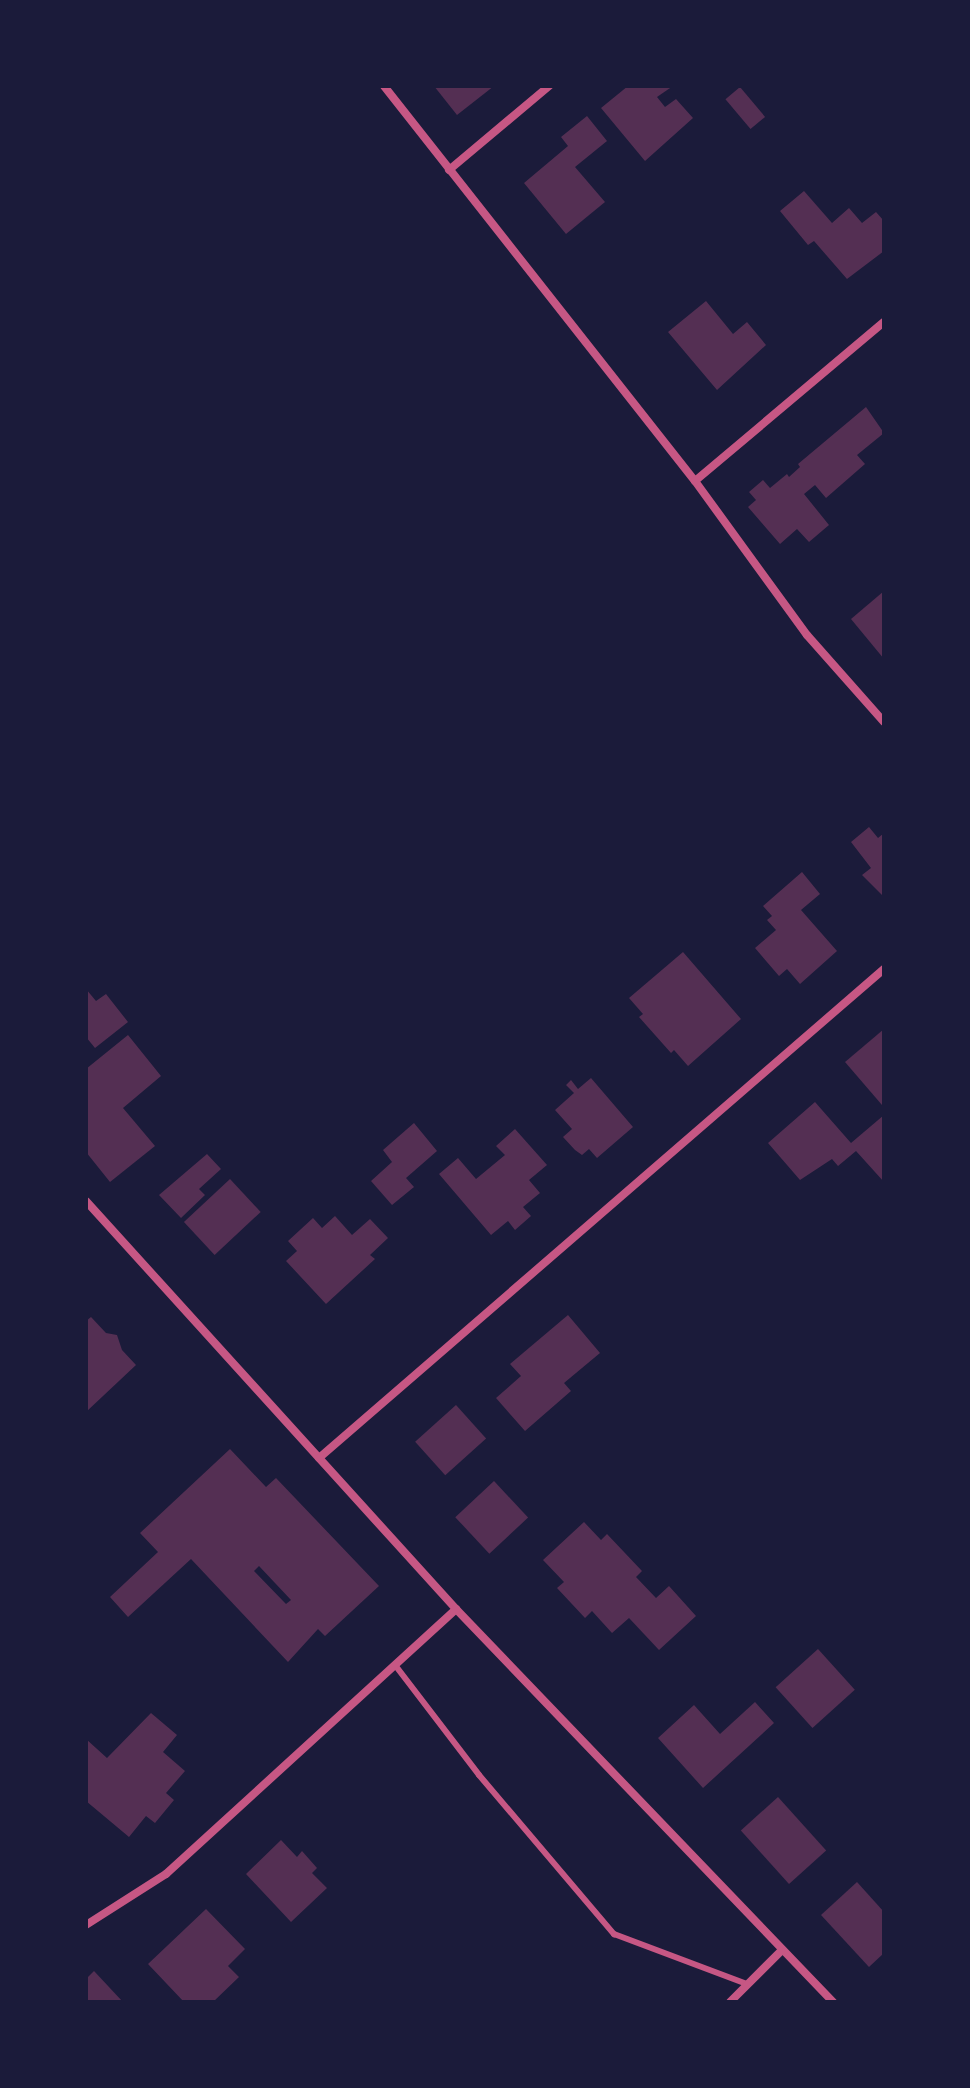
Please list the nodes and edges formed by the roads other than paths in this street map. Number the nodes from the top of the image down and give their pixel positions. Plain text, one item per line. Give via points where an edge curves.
1 (384, 86) edge
2 (549, 86) edge
3 (449, 170) junction
4 (884, 322) edge
5 (695, 481) junction
6 (884, 722) edge
7 (884, 969) edge
8 (86, 1201) edge
9 (319, 1458) junction
10 (456, 1609) junction
11 (395, 1665) junction
12 (86, 1925) edge
13 (781, 1951) junction
14 (747, 1984) junction
15 (730, 2002) edge
16 (833, 2002) edge

1 - 3 street
2 - 3 street
3 - 5 street
4 - 5 street
5 - 6 street via 807,635
7 - 9 street
8 - 9 street
9 - 10 street
10 - 11 street
10 - 13 street
11 - 12 street via 166,1874
11 - 14 lane via 479,1775 614,1934
13 - 14 street
13 - 16 street
14 - 15 street

